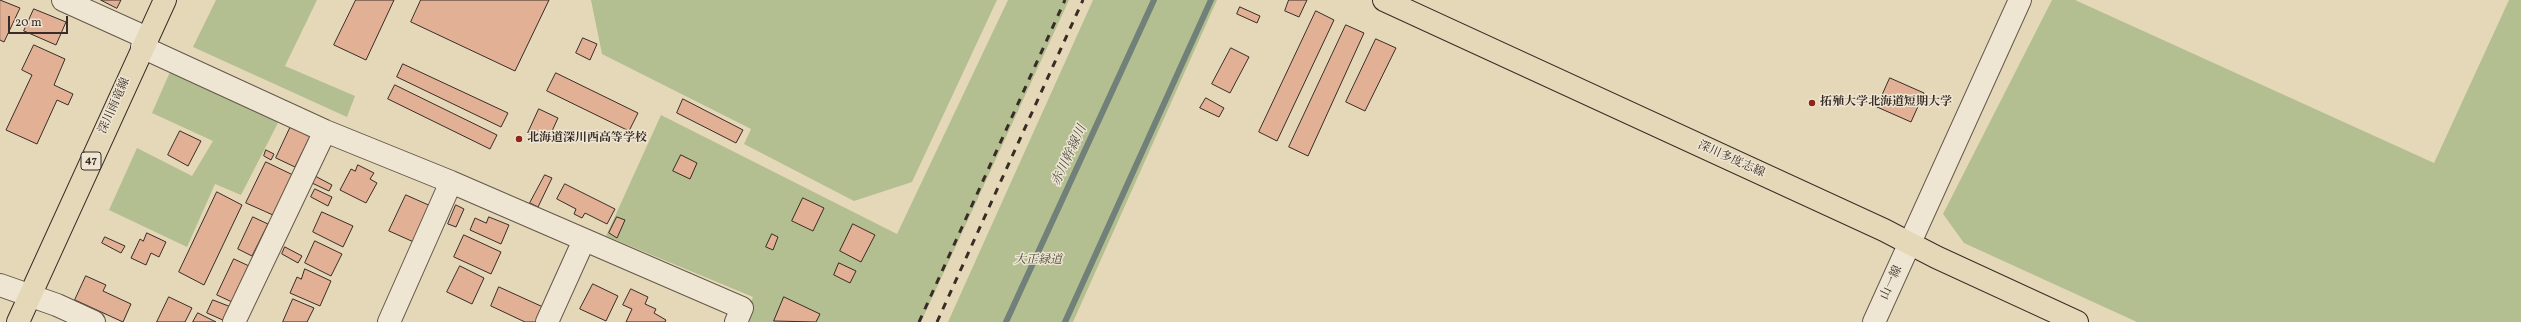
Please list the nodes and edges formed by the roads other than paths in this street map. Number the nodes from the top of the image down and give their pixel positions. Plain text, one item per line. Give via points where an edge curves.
1 (63, 0) edge
2 (165, 0) edge
3 (1384, 0) edge
4 (2020, 0) edge
5 (144, 42) junction
6 (325, 131) junction
7 (451, 182) junction
8 (584, 240) junction
9 (1910, 244) junction
10 (0, 284) edge
11 (29, 297) junction
12 (18, 322) edge
13 (94, 322) edge
14 (234, 322) edge
15 (389, 322) edge
16 (548, 322) edge
17 (736, 322) edge
18 (1874, 322) edge
19 (2077, 322) edge

1 - 5 street
2 - 5 main road, 深川雨竜線 / 47
3 - 9 main road, 深川多度志線
4 - 9 street, 山一線
5 - 6 street
5 - 11 main road, 深川雨竜線 / 47
6 - 7 street
6 - 14 street
7 - 8 street
7 - 15 street
8 - 16 street
8 - 17 street via 742,308
9 - 18 street, 山一線
9 - 19 main road, 深川多度志線
10 - 11 street
11 - 12 main road, 深川雨竜線 / 47
11 - 13 street via 57,305

